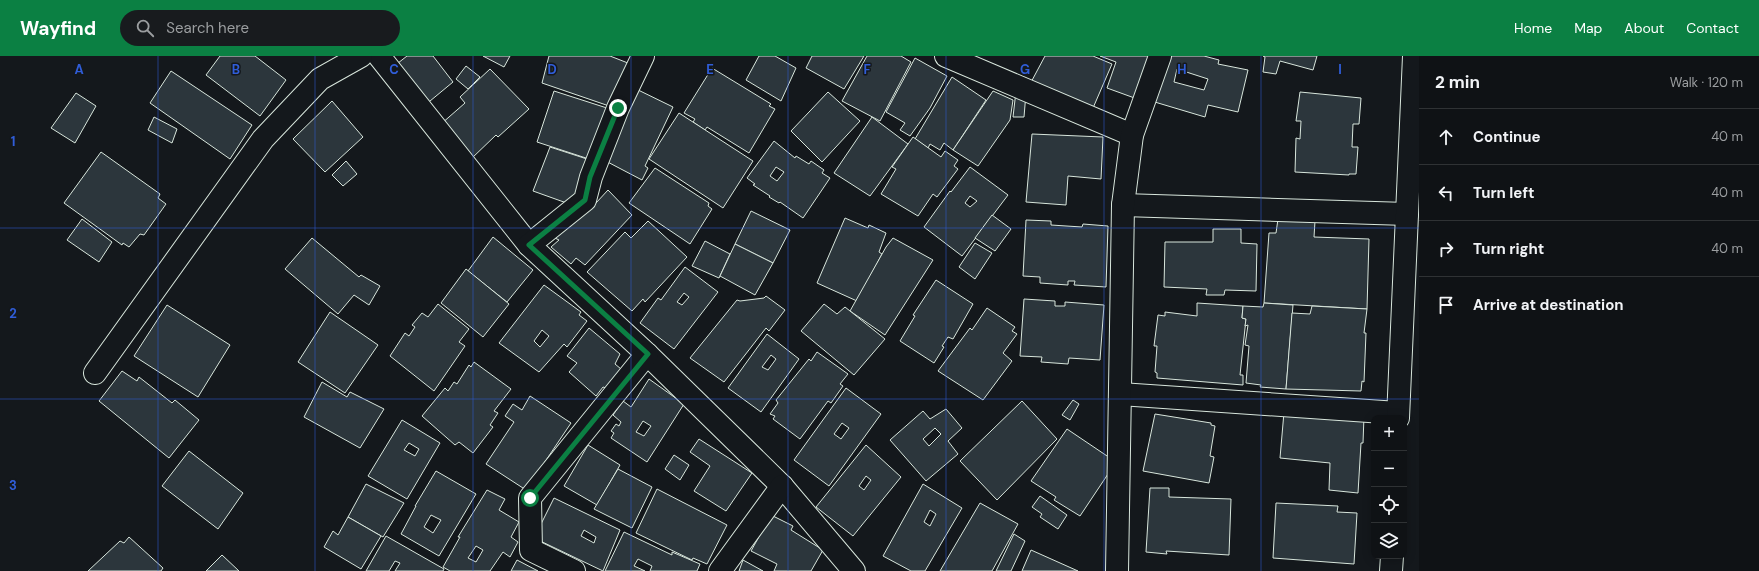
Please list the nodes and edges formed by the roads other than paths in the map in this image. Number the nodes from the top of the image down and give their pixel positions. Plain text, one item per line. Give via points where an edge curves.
1 (361, 56) edge
2 (379, 56) edge
3 (644, 56) edge
4 (946, 56) edge
5 (1160, 56) edge
6 (1414, 56) edge
7 (1132, 135) junction
8 (1123, 205) junction
9 (1407, 214) junction
10 (529, 245) junction
11 (648, 354) junction
12 (95, 373) dead end
13 (1120, 394) junction
14 (1385, 415) edge
15 (1398, 415) edge
16 (782, 486) junction
17 (1392, 559) edge
18 (574, 571) edge
19 (720, 571) edge
20 (854, 571) edge
21 (1117, 571) edge
22 (1391, 571) edge

1 - 12 street via 320,80 263,139
2 - 10 street
3 - 10 street via 618,108 590,177 585,200
4 - 7 street
5 - 7 street
6 - 9 street
7 - 8 street
8 - 9 street
8 - 13 street
9 - 15 street
10 - 11 street
11 - 16 street
11 - 18 street via 530,498 531,550
13 - 14 street
13 - 21 street
16 - 19 street
16 - 20 street
17 - 22 street

